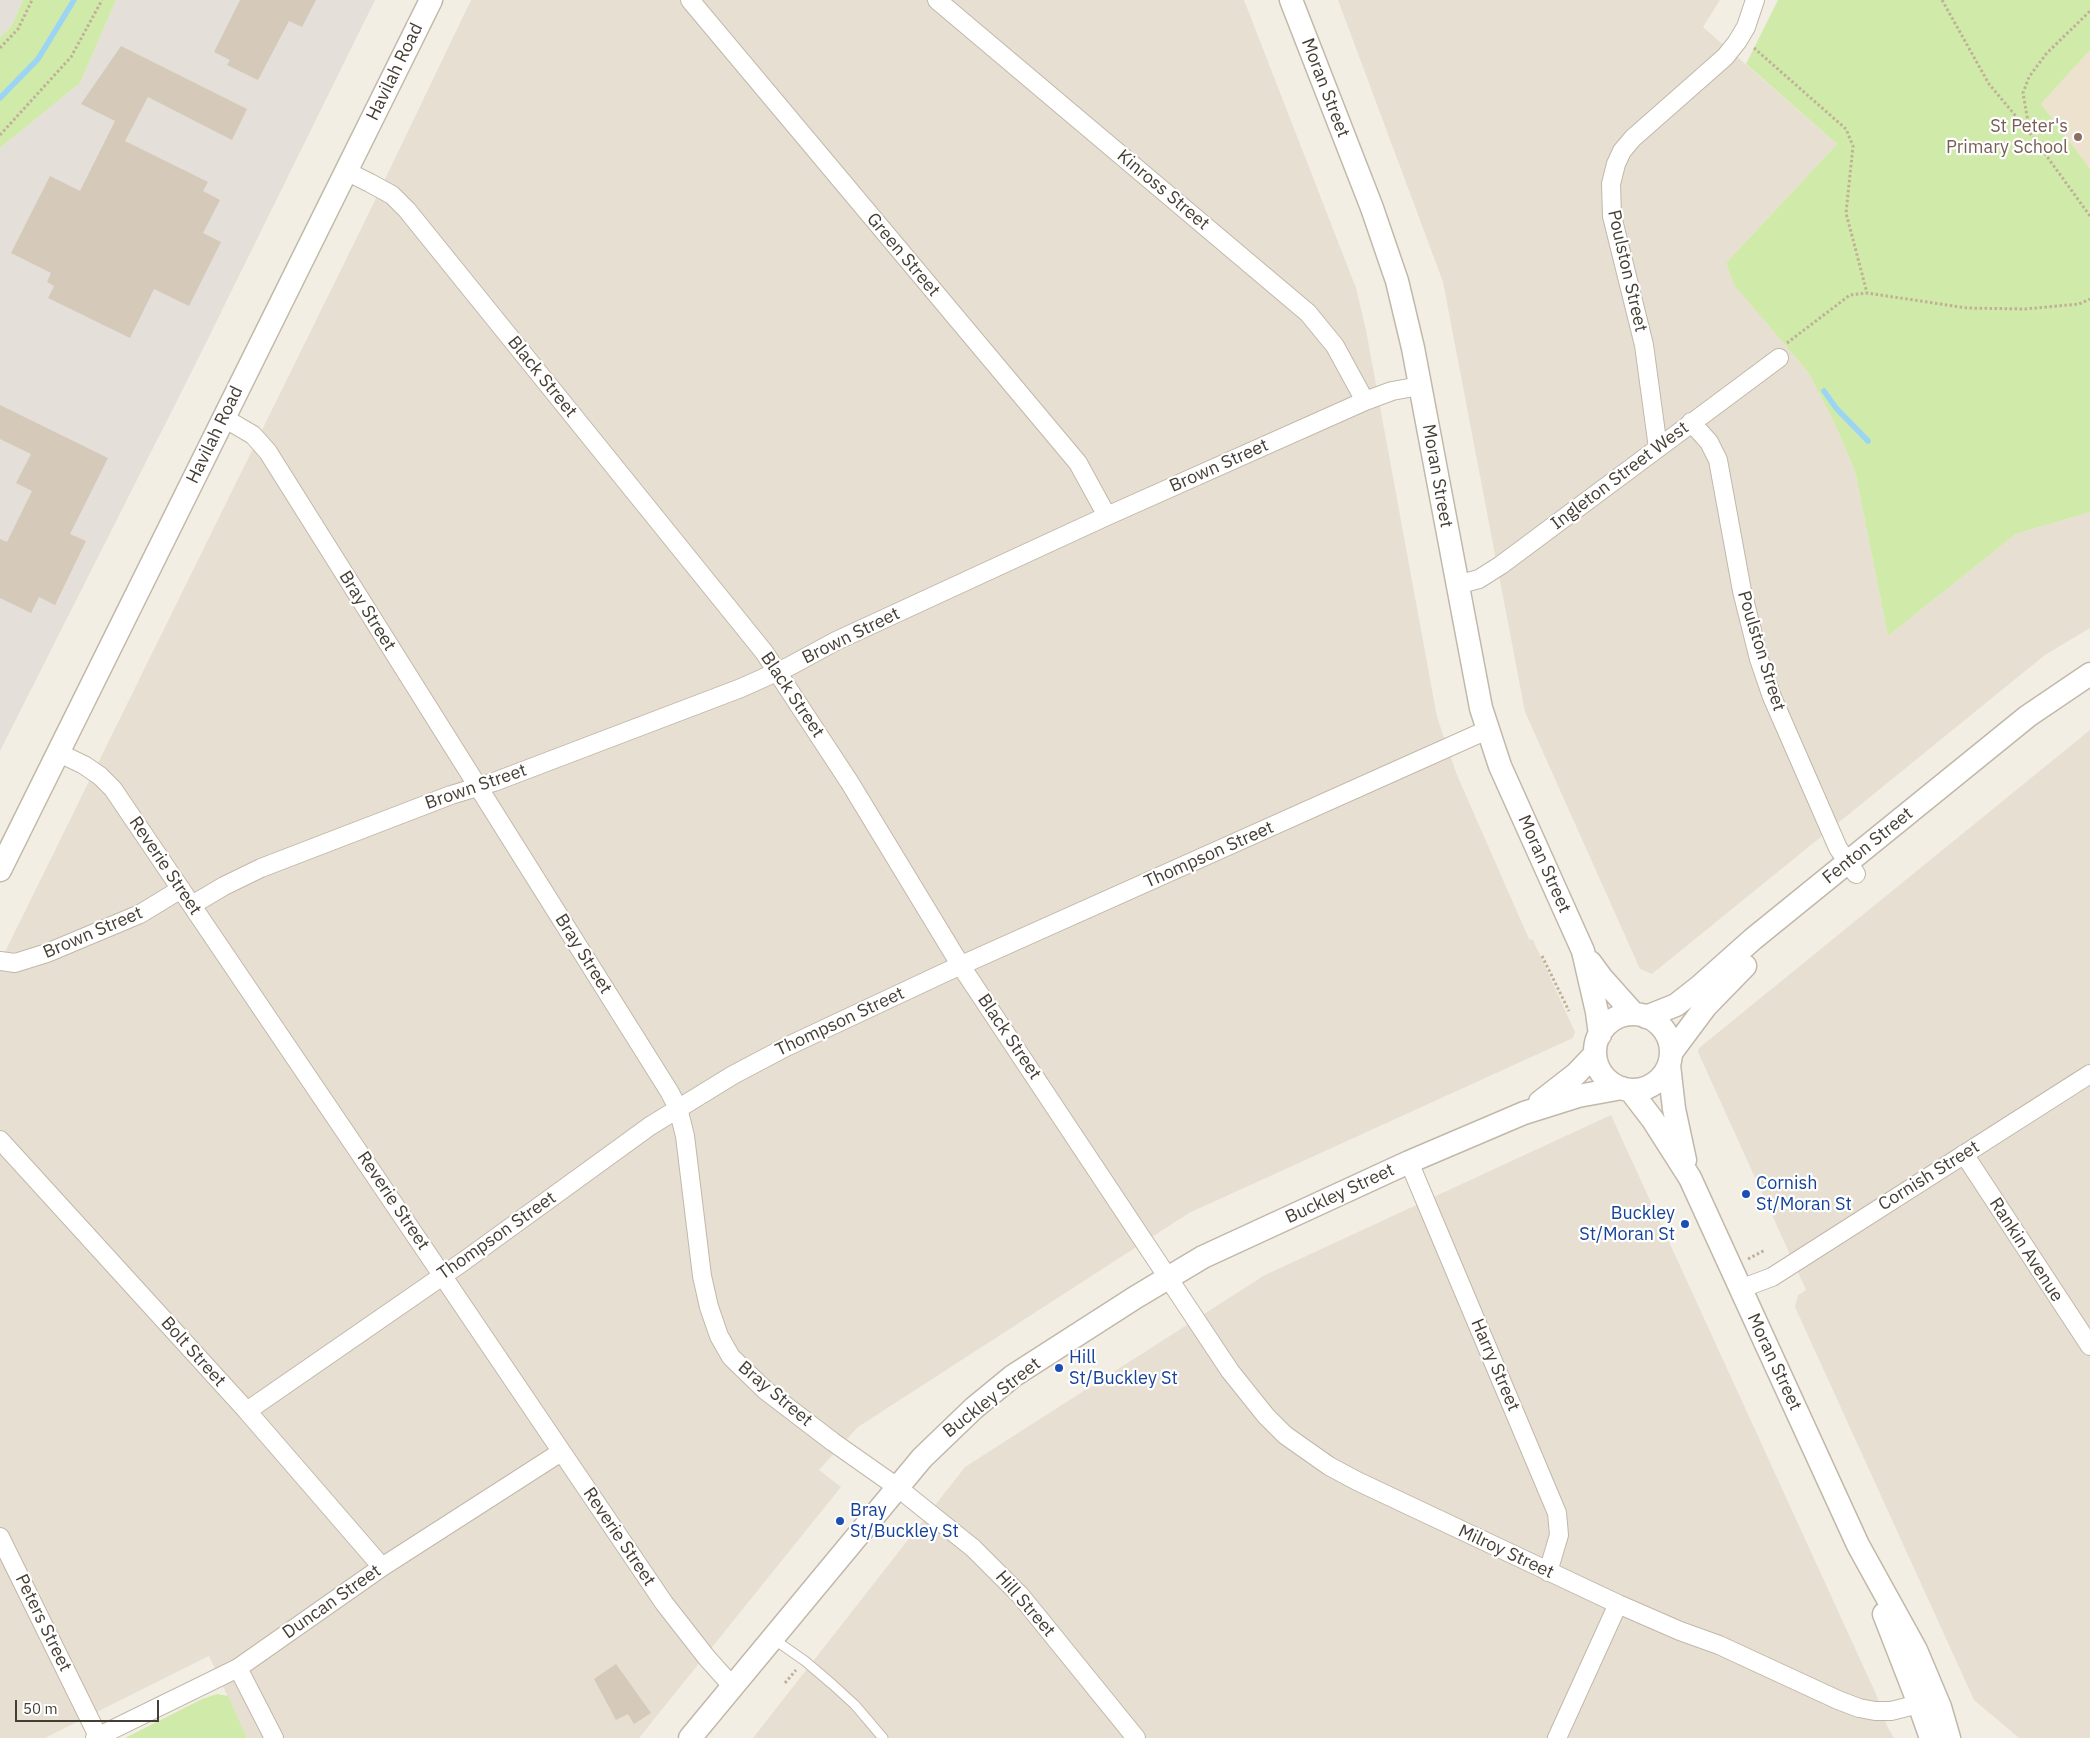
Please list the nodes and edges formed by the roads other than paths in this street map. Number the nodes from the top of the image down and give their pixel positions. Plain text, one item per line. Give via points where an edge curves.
1 (430, 0) edge
2 (690, 0) edge
3 (937, 0) edge
4 (1291, 0) edge
5 (1756, 0) edge
6 (346, 171) junction
7 (1779, 358) road end
8 (1420, 386) junction
9 (1365, 401) junction
10 (224, 418) junction
11 (1691, 422) junction
12 (1658, 448) junction
13 (1107, 516) junction
14 (1457, 585) junction
15 (778, 671) junction
16 (2090, 674) edge
17 (2090, 691) edge
18 (1487, 730) junction
19 (59, 753) junction
20 (478, 787) junction
21 (1851, 869) junction
22 (0, 870) edge
23 (181, 889) junction
24 (192, 906) junction
25 (1583, 951) junction
26 (0, 961) edge
27 (961, 966) junction
28 (1640, 1016) junction
29 (1597, 1044) junction
30 (1670, 1059) junction
31 (2090, 1074) edge
32 (1626, 1089) junction
33 (678, 1108) junction
34 (1524, 1113) junction
35 (0, 1140) edge
36 (1964, 1154) junction
37 (1409, 1162) junction
38 (1690, 1178) junction
39 (442, 1275) junction
40 (1168, 1277) junction
41 (1740, 1290) junction
42 (2090, 1346) edge
43 (247, 1411) junction
44 (561, 1452) junction
45 (897, 1487) junction
46 (0, 1537) edge
47 (1858, 1545) junction
48 (382, 1567) junction
49 (1548, 1572) junction
50 (1618, 1604) junction
51 (772, 1638) junction
52 (238, 1668) junction
53 (733, 1687) junction
54 (1919, 1704) junction
55 (97, 1737) edge
56 (274, 1738) edge
57 (690, 1738) edge
58 (883, 1738) edge
59 (1136, 1738) edge
60 (1557, 1738) edge
61 (1930, 1738) edge
62 (1949, 1738) edge

1 - 6 street, Havilah Road
2 - 13 street, Green Street via 1078,463
3 - 9 street, Kinross Street via 1308,313 1335,346
4 - 8 street, Moran Street via 1385,245 1403,306
5 - 12 street, Poulston Street via 1741,36 1724,57 1622,151 1611,184 1612,216 1642,338
6 - 10 street, Havilah Road
6 - 15 street, Black Street via 392,195 407,210
7 - 11 street, Ingleton Street West
8 - 9 street, Brown Street via 1392,391
8 - 14 street, Moran Street
9 - 13 street, Brown Street
10 - 19 street, Havilah Road
10 - 20 street, Bray Street via 253,435 268,452
11 - 12 street, Ingleton Street West
11 - 21 street, Poulston Street via 1709,442 1718,460 1742,592 1772,697 1830,832
12 - 14 street, Ingleton Street West via 1501,566 1479,579
13 - 15 street, Brown Street
14 - 18 street, Moran Street
15 - 20 street, Brown Street
15 - 27 street, Black Street
16 - 21 street, Fenton Street via 2028,716
17 - 21 street, Fenton Street
18 - 25 street, Moran Street
18 - 27 street, Thompson Street
19 - 22 street, Havilah Road
19 - 23 street, Reverie Street via 84,765 113,789
20 - 24 street, Brown Street via 261,868
20 - 33 street, Bray Street
21 - 28 street, Fenton Street via 1753,939 1676,1005
21 - 30 street, Fenton Street via 1733,977 1706,1006
23 - 24 street, Reverie Street
23 - 26 street, Brown Street via 150,909 27,961
24 - 39 street, Reverie Street
25 - 28 street, Moran Street via 1601,978
25 - 29 street, Moran Street via 1598,1012
27 - 33 street, Thompson Street via 786,1047
27 - 40 street, Black Street
28 - 29 street via 1623,1016 1614,1020
28 - 30 street via 1657,1023 1664,1031 1670,1042
29 - 32 street via 1598,1065 1603,1075 1611,1083
29 - 34 street, Buckley Street via 1565,1084
30 - 32 street via 1663,1076 1654,1084 1642,1089
30 - 38 street, Moran Street via 1674,1109
31 - 36 street, Cornish Street
32 - 34 street, Buckley Street via 1578,1096
32 - 38 street, Moran Street via 1653,1120
33 - 39 street, Thompson Street
33 - 45 street, Bray Street via 688,1157 702,1276 719,1336 731,1357 765,1390
34 - 37 street, Buckley Street
35 - 43 street, Bolt Street
36 - 41 street, Cornish Street via 1772,1277
36 - 42 street, Rankin Avenue
37 - 40 street, Buckley Street via 1203,1257
37 - 49 street, Harry Street via 1557,1513 1559,1535
38 - 41 street, Moran Street
39 - 43 street, Thompson Street
39 - 44 street, Reverie Street
40 - 45 street, Buckley Street via 1014,1376 949,1430
40 - 49 street, Milroy Street via 1230,1371 1284,1434 1357,1481
41 - 47 street, Moran Street
43 - 48 street, Bolt Street
44 - 48 street, Duncan Street
44 - 53 street, Reverie Street via 678,1622
45 - 51 street, Buckley Street
45 - 59 street, Hill Street via 973,1548 1020,1594
46 - 55 street, Peters Street
47 - 54 street, Moran Street
47 - 62 street, Moran Street via 1916,1650
48 - 52 street, Duncan Street
49 - 50 street, Milroy Street
50 - 54 street, Milroy Street via 1859,1708 1891,1711
50 - 60 street
51 - 53 street, Buckley Street
51 - 58 lane via 832,1684
52 - 55 street, Duncan Street
52 - 56 street
53 - 57 street, Buckley Street
54 - 61 street, Moran Street

